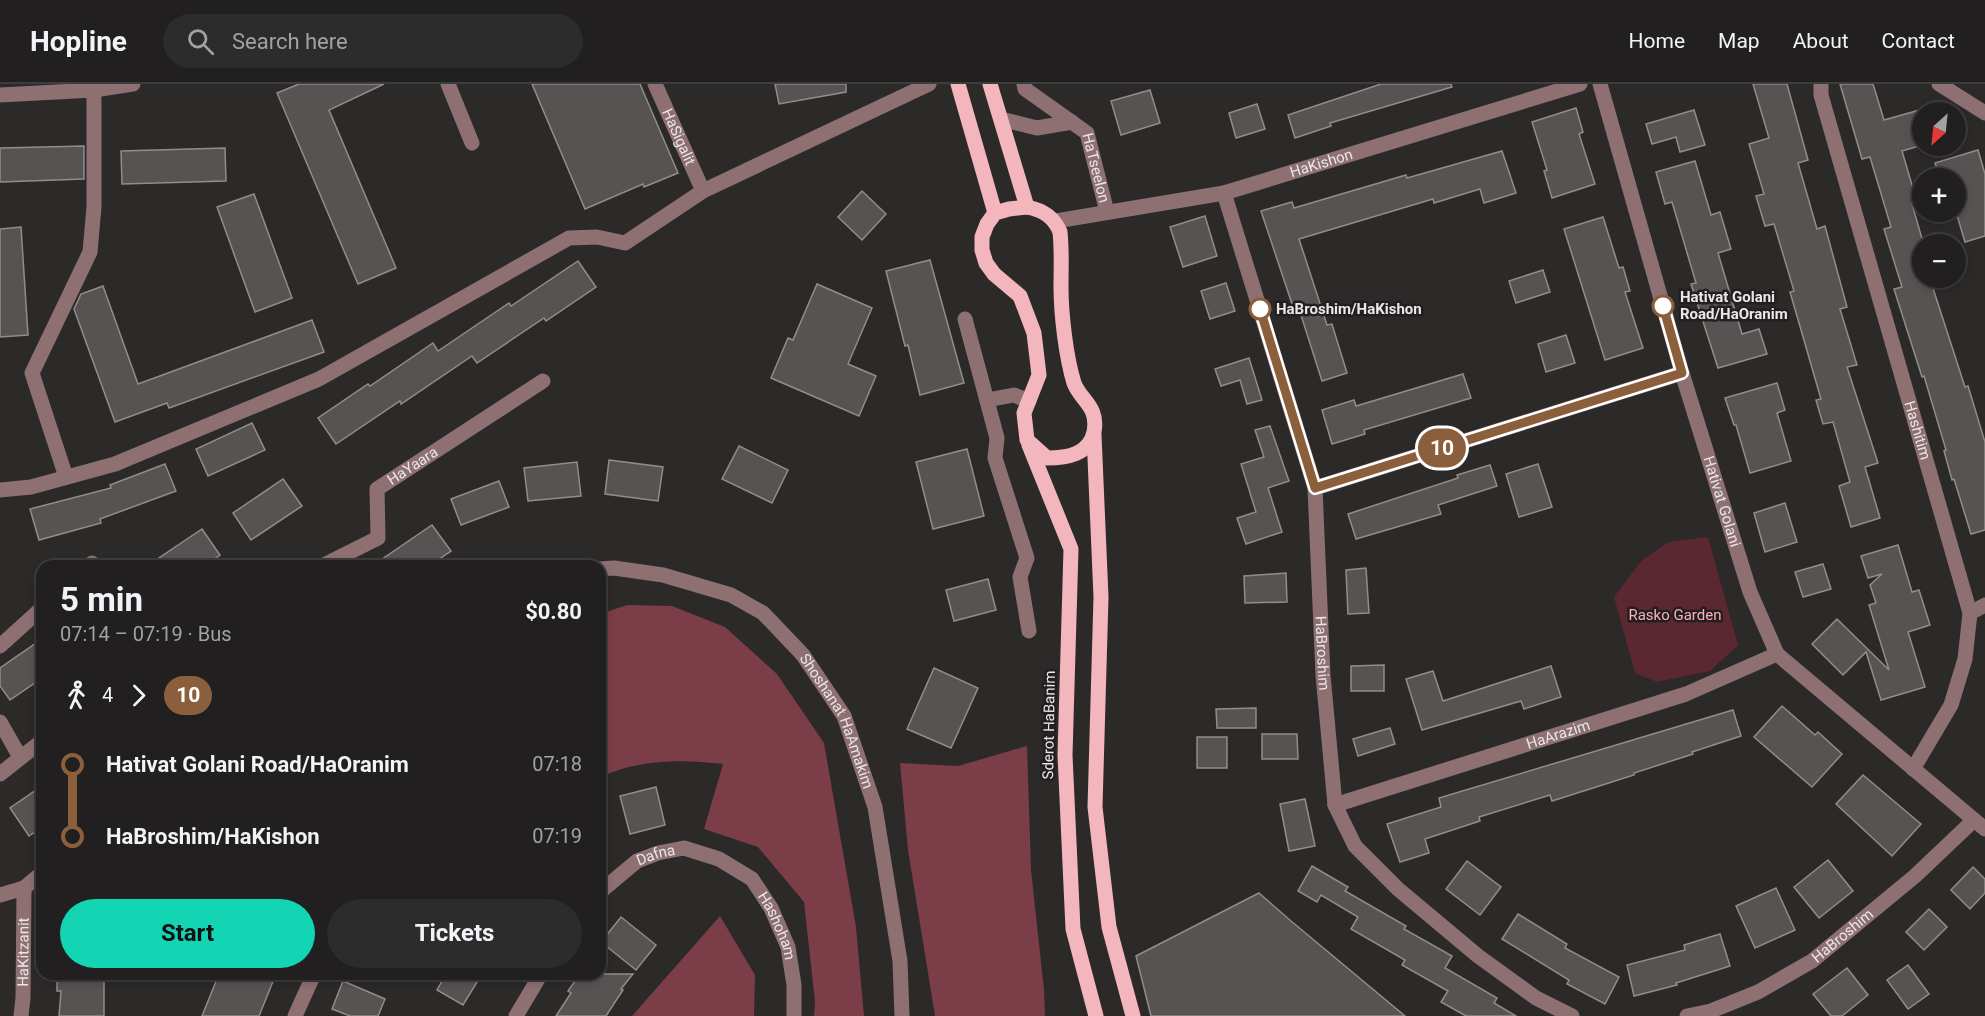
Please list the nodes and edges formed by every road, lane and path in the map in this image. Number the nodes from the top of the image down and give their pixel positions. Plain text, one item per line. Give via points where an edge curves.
1 (133, 84) edge
2 (448, 84) edge
3 (655, 84) edge
4 (929, 84) edge
5 (958, 84) edge
6 (990, 84) edge
7 (1024, 84) edge
8 (1580, 84) edge
9 (1600, 84) edge
10 (1821, 84) edge
11 (1939, 84) edge
12 (94, 90) junction
13 (0, 94) edge
14 (1985, 113) edge
15 (1001, 119) junction
16 (1072, 122) junction
17 (472, 143) dead end
18 (703, 191) junction
19 (1224, 194) junction
20 (1027, 207) junction
21 (1107, 212) junction
22 (995, 213) junction
23 (1056, 221) junction
24 (965, 319) dead end
25 (1682, 373) junction
26 (543, 381) dead end
27 (987, 400) junction
28 (1029, 401) junction
29 (1094, 432) junction
30 (1027, 440) junction
31 (66, 477) junction
32 (1315, 488) junction
33 (0, 490) edge
34 (334, 560) edge
35 (606, 569) edge
36 (1985, 605) edge
37 (36, 613) edge
38 (1970, 613) junction
39 (1029, 631) dead end
40 (0, 646) edge
41 (1777, 654) junction
42 (0, 722) edge
43 (36, 745) edge
44 (20, 757) junction
45 (1913, 769) junction
46 (0, 774) edge
47 (1335, 805) junction
48 (1979, 824) edge
49 (719, 859) joint
50 (36, 878) edge
51 (606, 887) edge
52 (24, 888) junction
53 (0, 895) edge
54 (311, 980) edge
55 (537, 980) edge
56 (21, 1016) edge
57 (295, 1016) edge
58 (516, 1016) edge
59 (794, 1016) edge
60 (902, 1016) edge
61 (1096, 1016) edge
62 (1133, 1016) edge
63 (1572, 1016) edge
64 (1688, 1016) edge

1 - 12 street
2 - 17 street
3 - 18 street, HaSigalit
4 - 18 street
5 - 22 main road
6 - 15 main road
7 - 16 street, HaTseelon via 1025,89
8 - 19 street, HaKishon
9 - 25 street, Hativat Golani
10 - 38 street, Hashitim
11 - 14 street
12 - 13 street
12 - 31 street via 90,252 32,373
15 - 16 street via 1037,128
15 - 20 main road
16 - 21 street, HaTseelon via 1087,133
18 - 31 street via 625,243 597,237 569,238 319,380 115,464
19 - 21 street, HaKishon
19 - 32 street, HaBroshim
20 - 22 main road
20 - 23 main road
21 - 23 street, HaKishon
22 - 28 main road, Sderot HaBanim via 982,237 982,250 994,274 1020,296 1034,333 1039,375
23 - 29 main road via 1062,245 1061,286 1074,385 1094,413
24 - 27 street
25 - 32 street
25 - 41 street, Hativat Golani via 1750,592
26 - 34 street, HaYaara via 377,489 378,538
27 - 28 street via 1014,395
27 - 39 street via 997,438 995,458 1027,558 1020,577
28 - 30 main road, Sderot HaBanim via 1024,413
29 - 30 main road via 1086,448 1068,458 1047,458
29 - 62 main road via 1101,597 1095,807 1109,927
30 - 61 main road, Sderot HaBanim via 1071,549 1065,755 1073,929
31 - 33 street via 31,487
32 - 47 street, HaBroshim via 1323,675
35 - 60 street, Shoshanat HaAmakim via 663,575 731,595 763,613 802,655 844,716 875,807 900,961
36 - 38 street
37 - 40 street
38 - 45 street, Hashitim via 1965,659 1951,705
41 - 45 street, Hativat Golani
41 - 47 street, HaArazim via 1686,694
42 - 44 street
43 - 44 street
44 - 46 street
45 - 48 street, Hativat Golani
47 - 63 street, HaBroshim via 1355,846 1398,889 1478,956 1536,998
48 - 64 street, HaBroshim via 1812,961 1758,992
49 - 51 street, Dafna via 684,848 658,853 637,861
49 - 59 street, Hashoham via 752,879 771,909 788,947
50 - 52 street
52 - 53 street
52 - 56 street, HaKitzanit
54 - 57 street
55 - 58 street

